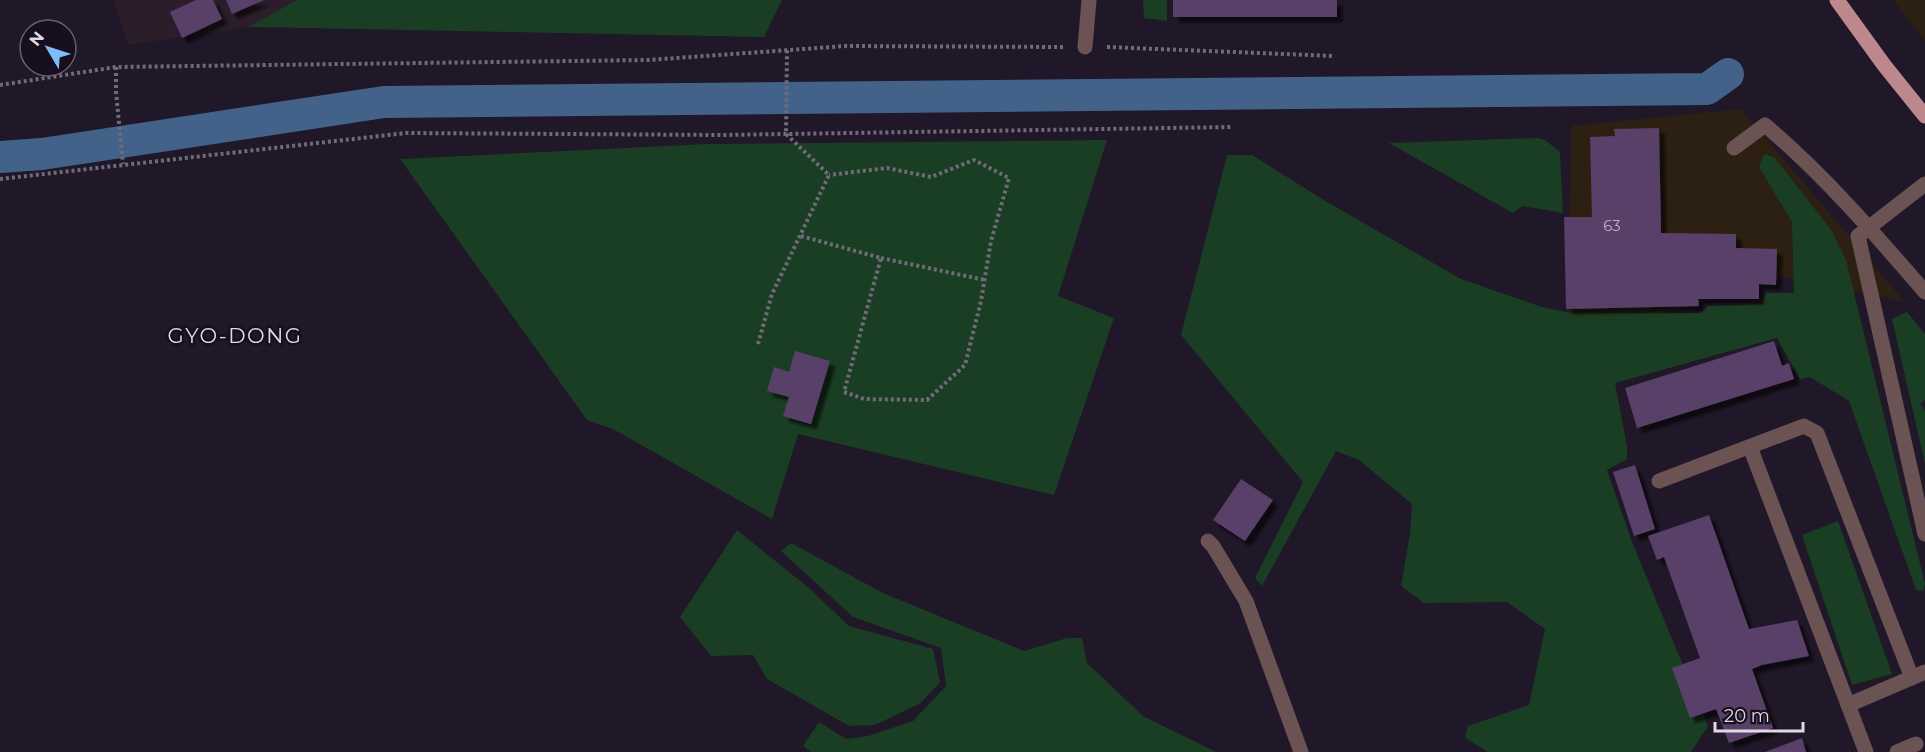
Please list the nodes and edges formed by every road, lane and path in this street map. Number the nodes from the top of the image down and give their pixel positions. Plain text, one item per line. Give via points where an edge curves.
1 (1089, 0) edge
2 (1837, 0) edge
3 (1085, 47) junction
4 (787, 51) junction
5 (1334, 56) dead end
6 (116, 67) junction
7 (0, 85) edge
8 (1925, 116) edge
9 (1231, 127) dead end
10 (785, 133) junction
11 (1734, 148) dead end
12 (123, 162) junction
13 (829, 175) junction
14 (0, 179) edge
15 (1925, 184) edge
16 (1870, 227) junction
17 (801, 236) junction
18 (881, 258) junction
19 (985, 280) junction
20 (1925, 292) edge
21 (758, 344) dead end
22 (1750, 447) junction
23 (1659, 481) dead end
24 (1925, 534) edge
25 (1208, 541) dead end
26 (1919, 675) edge
27 (1848, 705) junction
28 (1916, 744) dead end
29 (1301, 752) edge
30 (1866, 752) edge
31 (1897, 752) edge

1 - 3 lane
2 - 8 main road
3 - 4 path via 846,46
3 - 5 path
4 - 6 path via 648,60
4 - 10 path
6 - 7 path
6 - 12 path
9 - 10 path
10 - 12 path via 406,133
10 - 13 path
11 - 16 lane via 1765,125
12 - 14 path
13 - 17 path
13 - 19 path via 887,168 931,177 974,160 1009,178
15 - 16 lane
16 - 20 lane
16 - 24 lane via 1858,236
17 - 18 path
17 - 21 path via 772,294
18 - 19 path
18 - 19 path via 844,392 864,399 927,400 965,365
22 - 23 lane
22 - 26 lane via 1804,426 1817,433
22 - 27 lane
25 - 29 lane via 1246,601
26 - 27 lane
27 - 30 lane
28 - 31 lane

